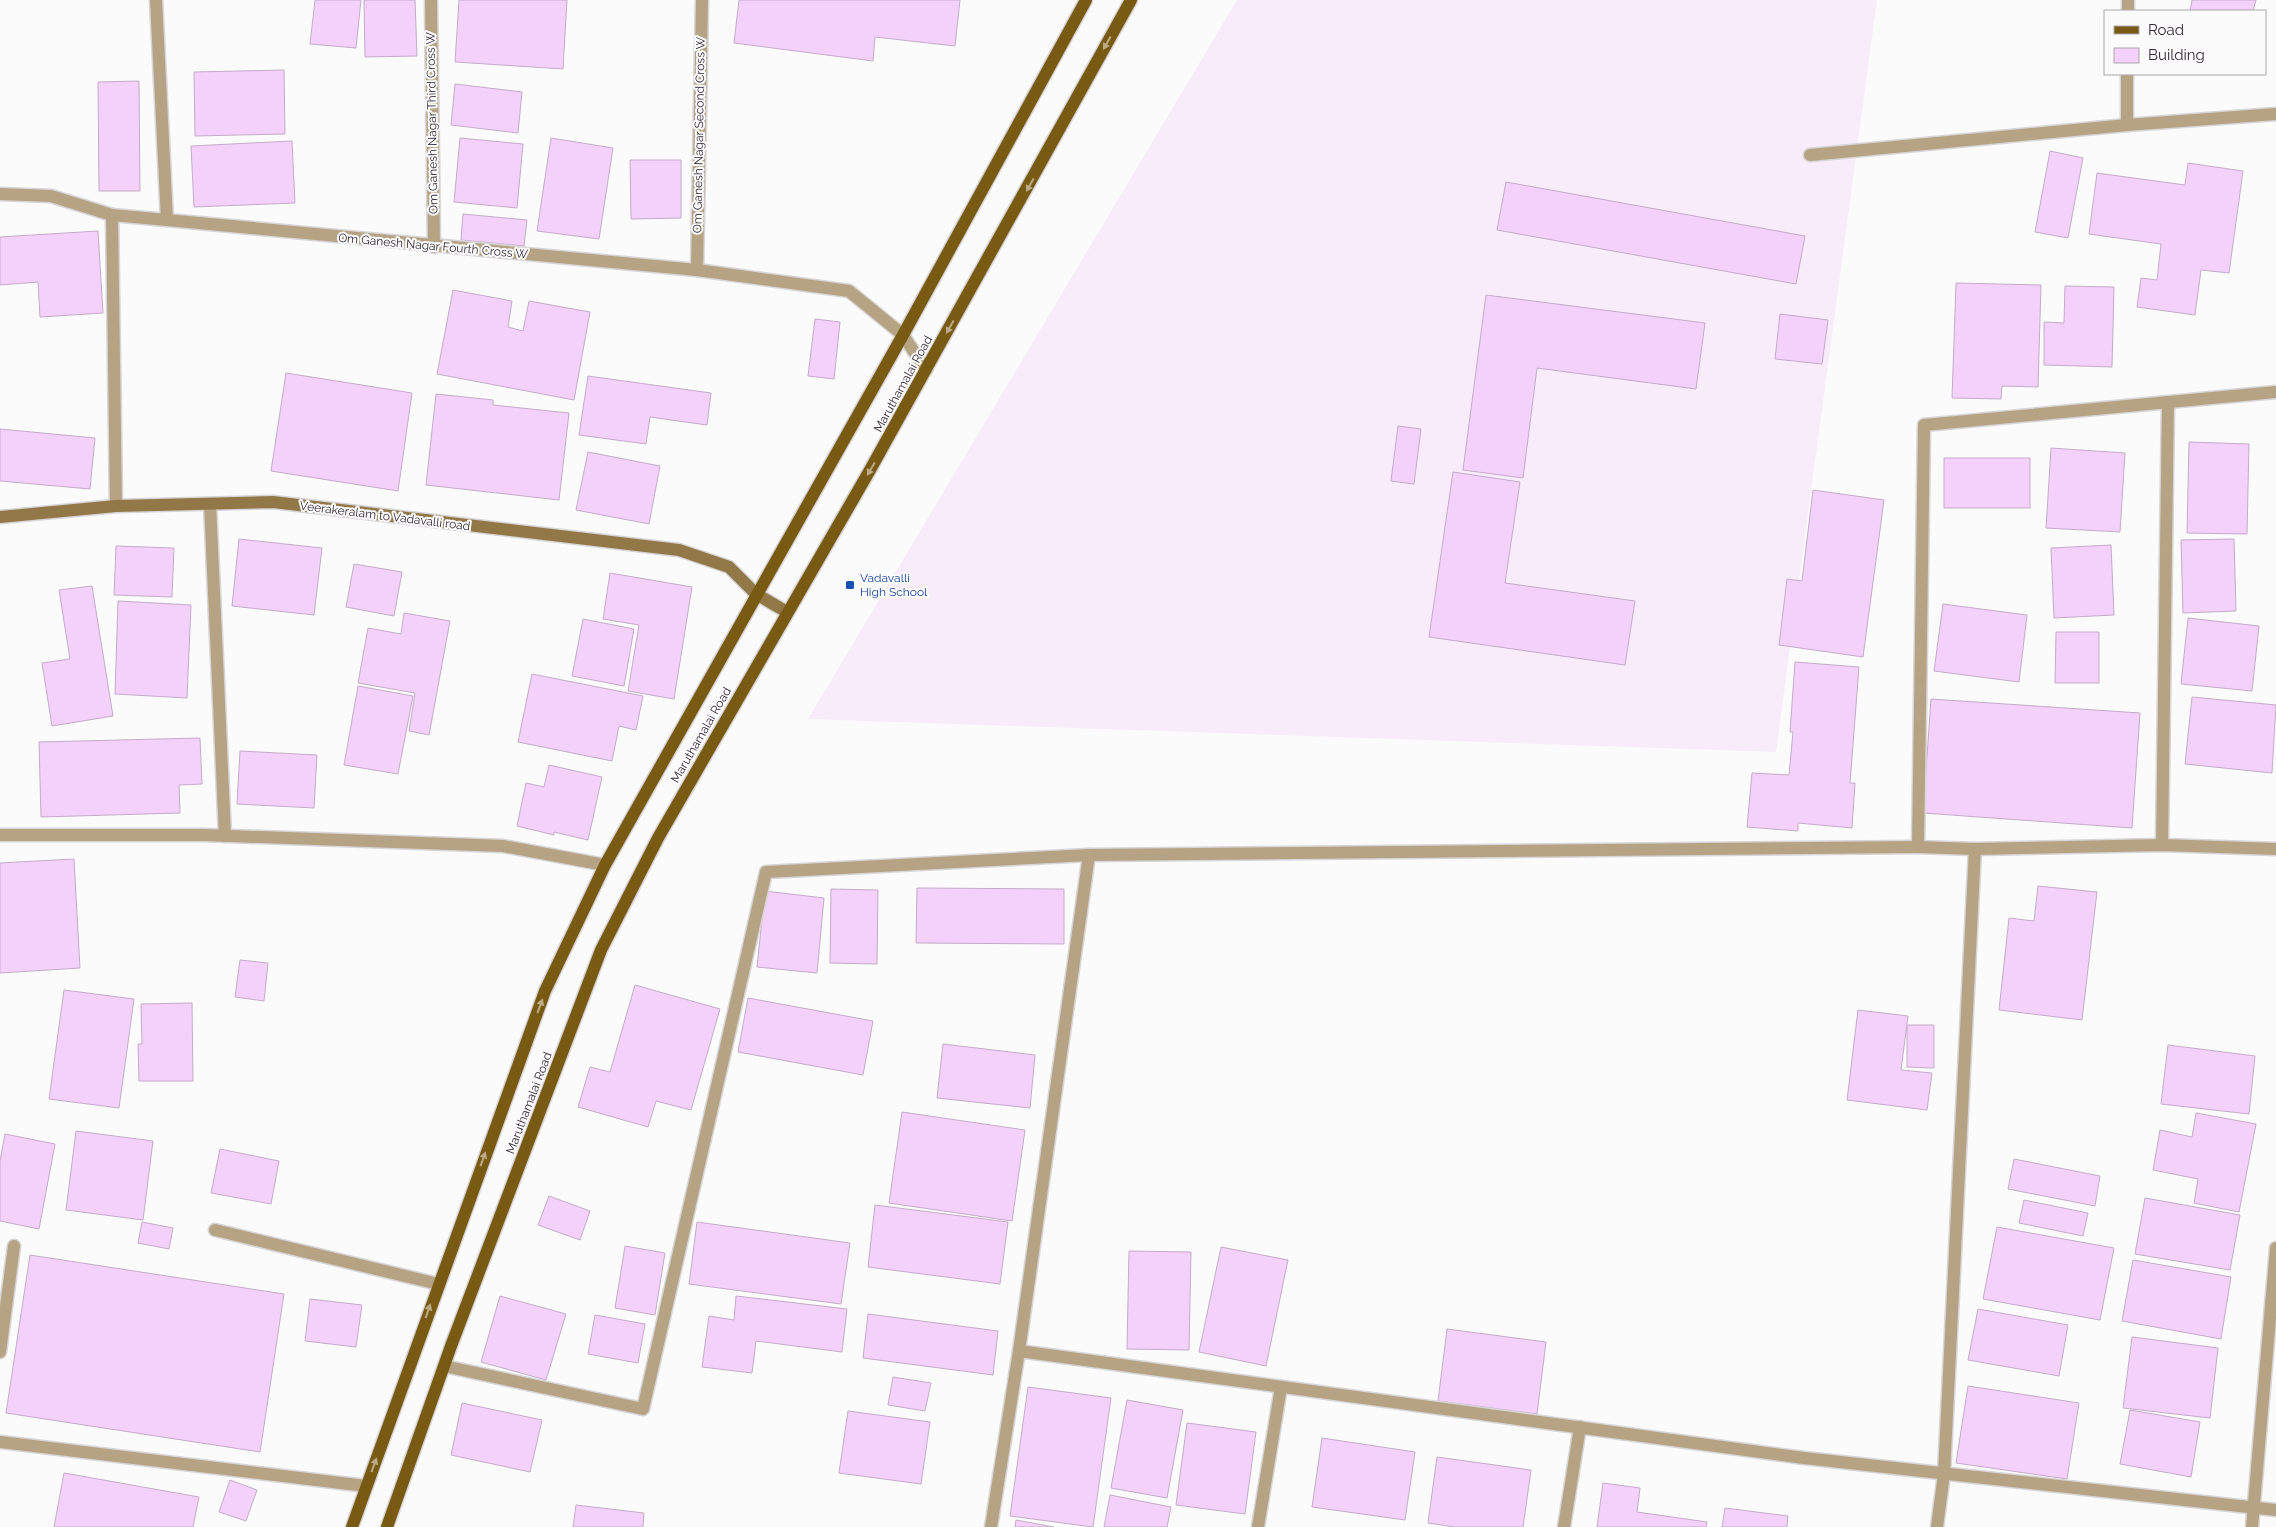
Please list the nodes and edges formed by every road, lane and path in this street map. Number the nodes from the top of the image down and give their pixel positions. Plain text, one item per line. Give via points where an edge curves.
1 (156, 0) edge
2 (431, 0) edge
3 (702, 0) edge
4 (1086, 0) edge
5 (1131, 0) edge
6 (2127, 75) edge
7 (2276, 114) edge
8 (2127, 125) junction
9 (1810, 155) dead end
10 (0, 194) edge
11 (112, 215) junction
12 (167, 220) junction
13 (434, 247) junction
14 (697, 270) junction
15 (903, 335) junction
16 (926, 370) junction
17 (2276, 392) edge
18 (2168, 403) junction
19 (210, 504) junction
20 (116, 506) junction
21 (0, 517) edge
22 (756, 594) junction
23 (787, 612) junction
24 (0, 834) edge
25 (226, 836) junction
26 (2162, 845) junction
27 (1918, 847) junction
28 (1975, 849) junction
29 (2276, 849) edge
30 (1090, 855) junction
31 (605, 864) junction
32 (215, 1230) dead end
33 (14, 1246) dead end
34 (2276, 1248) edge
35 (438, 1284) junction
36 (1019, 1351) junction
37 (0, 1352) edge
38 (444, 1366) junction
39 (1281, 1387) junction
40 (1580, 1427) junction
41 (0, 1442) edge
42 (1944, 1474) junction
43 (366, 1486) junction
44 (2254, 1507) junction
45 (2276, 1510) edge
46 (352, 1527) edge
47 (387, 1527) edge
48 (991, 1527) edge
49 (1258, 1527) edge
50 (1564, 1527) edge
51 (1937, 1527) edge
52 (2252, 1527) edge

1 - 12 street
2 - 13 street, Om Ganesh Nagar Third Cross W
3 - 14 street, Om Ganesh Nagar Second Cross W
4 - 15 main road, Maruthamalai Road
5 -> 16 main road, Maruthamalai Road
6 - 8 street
7 - 8 street
8 - 9 street
10 - 11 street, Om Ganesh Nagar Fourth Cross W via 51,196
11 - 12 street, Om Ganesh Nagar Fourth Cross W
11 - 20 street
12 - 13 street, Om Ganesh Nagar Fourth Cross W
13 - 14 street, Om Ganesh Nagar Fourth Cross W
14 - 15 street, Om Ganesh Nagar Fourth Cross W via 850,291
15 - 16 street, Om Ganesh Nagar Fourth Cross W
15 - 22 main road, Maruthamalai Road
16 -> 23 main road, Maruthamalai Road
17 - 18 street
18 - 26 street
18 - 27 street via 1924,425
19 - 20 street, Veerakeralam to Vadavalli road
19 - 22 street, Veerakeralam to Vadavalli road via 274,502 679,550 728,567
19 - 25 street
20 - 21 street, Veerakeralam to Vadavalli road
22 - 23 street, Veerakeralam to Vadavalli road
22 - 31 main road, Maruthamalai Road
23 - 38 main road, Maruthamalai Road via 658,838 601,950
24 - 25 street
25 - 31 street via 503,846
26 - 28 street
26 - 29 street
27 - 28 street
27 - 30 street
28 - 42 street
30 - 36 street
30 - 38 street via 766,872 643,1409
35 -> 31 main road, Maruthamalai Road via 545,992
32 - 35 street
33 - 37 street
34 - 44 street
43 -> 35 main road, Maruthamalai Road
36 - 39 street
36 - 48 street
38 - 47 main road, Maruthamalai Road
39 - 40 street
39 - 49 street
40 - 42 street
40 - 50 street
41 - 43 street
42 - 44 street
42 - 51 street
43 - 46 main road, Maruthamalai Road
44 - 45 street
44 - 52 street

